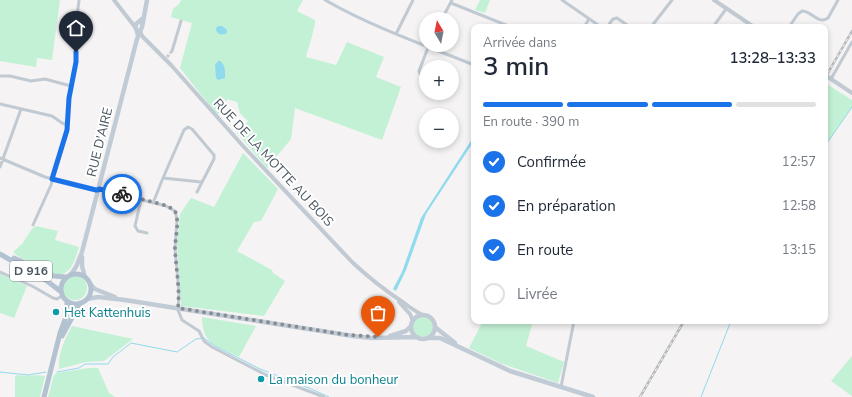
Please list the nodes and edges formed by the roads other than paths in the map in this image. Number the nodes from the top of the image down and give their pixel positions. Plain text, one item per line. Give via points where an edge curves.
1 (79, 0) edge
2 (114, 0) edge
3 (147, 0) edge
4 (325, 0) edge
5 (413, 0) edge
6 (562, 0) edge
7 (672, 0) edge
8 (714, 0) edge
9 (838, 0) edge
10 (452, 1) edge
11 (726, 8) junction
12 (446, 12) edge
13 (589, 19) junction
14 (181, 21) dead end
15 (504, 24) edge
16 (586, 24) edge
17 (596, 24) edge
18 (609, 24) edge
19 (625, 24) edge
20 (653, 24) edge
21 (715, 24) edge
22 (750, 24) edge
23 (791, 24) edge
24 (139, 30) junction
25 (396, 34) junction
26 (852, 42) edge
27 (419, 43) edge
28 (172, 51) tunnel mouth
29 (443, 52) edge
30 (471, 64) edge
31 (0, 76) edge
32 (828, 77) edge
33 (831, 79) junction
34 (71, 86) junction
35 (852, 93) edge
36 (0, 104) edge
37 (21, 109) junction
38 (68, 125) junction
39 (2, 159) edge
40 (0, 167) edge
41 (163, 178) junction
42 (52, 179) junction
43 (201, 182) junction
44 (98, 190) junction
45 (197, 192) dead end
46 (141, 200) junction
47 (153, 203) junction
48 (33, 225) dead end
49 (147, 233) dead end
50 (82, 252) junction
51 (0, 253) edge
52 (0, 272) edge
53 (71, 274) junction
54 (65, 277) junction
55 (85, 277) junction
56 (90, 284) junction
57 (61, 293) junction
58 (394, 297) junction
59 (87, 299) junction
60 (124, 300) junction
61 (67, 301) junction
62 (80, 303) junction
63 (178, 308) junction
64 (423, 315) junction
65 (412, 323) junction
66 (573, 324) edge
67 (435, 327) junction
68 (382, 337) junction
69 (417, 337) junction
70 (427, 338) junction
71 (59, 342) junction
72 (463, 348) junction
73 (561, 387) junction
74 (44, 397) edge
75 (324, 397) edge
76 (593, 397) edge

1 - 34 street via 75,34 76,62
2 - 24 street
3 - 24 main road
4 - 25 street
5 - 25 street
6 - 13 street
7 - 20 street
8 - 11 street
9 - 23 street via 826,20 819,20 802,11
10 - 12 street
10 - 15 street
11 - 21 street
11 - 22 street
13 - 16 street
13 - 17 street
14 - 28 street
18 - 19 street via 616,18
24 - 44 main road, RUE D'AIRE
24 - 58 street, RUE DE LA MOTTE AU BOIS via 342,252
25 - 27 street
26 - 33 street
29 - 30 street
31 - 34 street via 31,82 45,79
32 - 33 street
33 - 35 street
34 - 38 street
36 - 37 street
37 - 38 street via 52,116
37 - 39 street
38 - 42 street
39 - 40 street
39 - 42 street
41 - 43 street
41 - 43 street via 184,131 189,128 214,155
41 - 47 street
42 - 44 street
42 - 48 street
43 - 45 street
44 - 46 street
44 - 50 main road, RUE D'AIRE
46 - 47 street
46 - 49 street via 135,226 138,231
47 - 63 street via 171,208 176,215
50 - 53 main road, RUE D'AIRE
50 - 55 main road, RUE D'AIRE
51 - 54 main road, D 916 via 52,275
51 - 57 main road, D 916 via 47,281
52 - 57 street via 53,298 57,299
53 - 54 main road
53 - 55 main road
54 - 57 main road via 61,284
55 - 56 main road
56 - 59 main road
56 - 60 main road via 104,293
57 - 61 main road
58 - 64 street, RUE DE LA MOTTE AU BOIS
58 - 65 street, RUE DE LA MOTTE AU BOIS via 410,314
59 - 60 main road via 98,297
59 - 62 main road
60 - 63 main road
61 - 62 main road
61 - 71 main road via 67,314
62 - 71 main road
63 - 68 main road via 348,335
63 - 75 street via 183,321 199,331 207,344 266,375
64 - 65 main road via 418,316
64 - 67 main road via 431,318
65 - 68 main road via 403,332
65 - 69 main road via 412,332
66 - 73 street
67 - 70 main road via 433,334
67 - 72 main road
68 - 69 main road
69 - 70 main road
70 - 72 main road via 440,338
71 - 74 main road
72 - 73 main road via 510,371
73 - 76 main road

